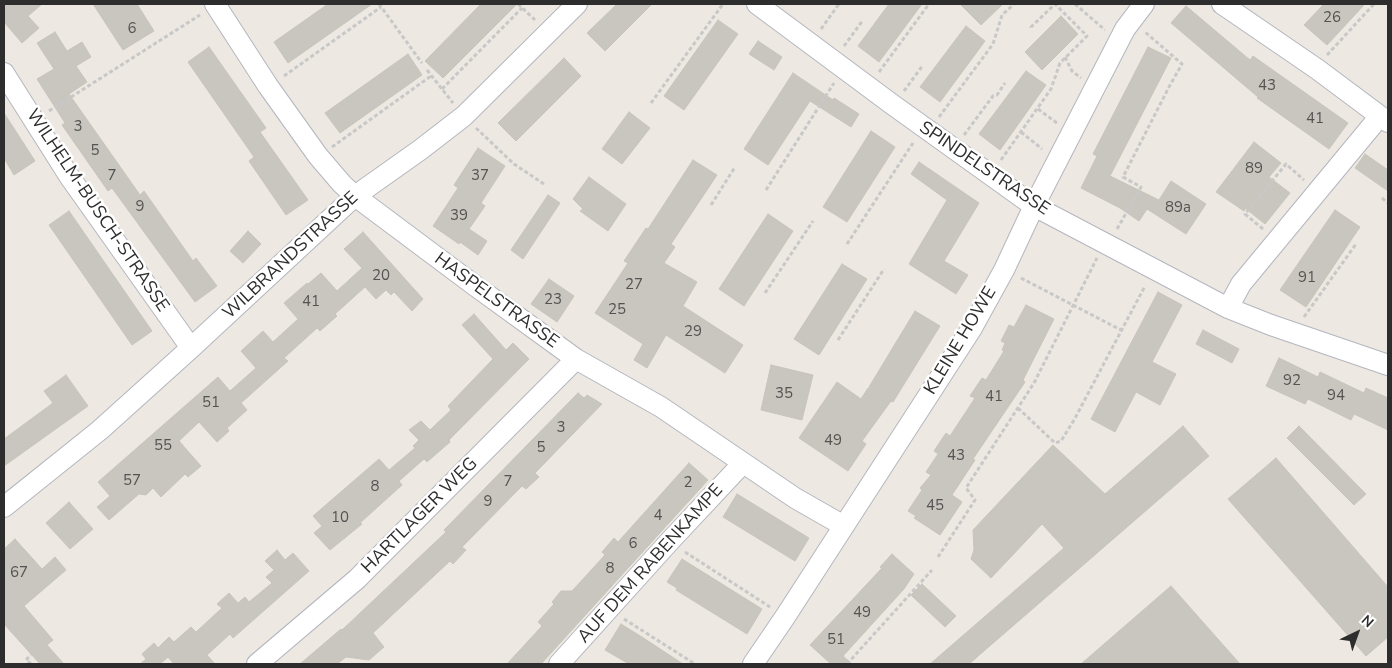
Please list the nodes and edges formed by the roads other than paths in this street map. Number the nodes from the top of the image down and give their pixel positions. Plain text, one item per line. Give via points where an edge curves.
1 (215, 4) edge
2 (577, 4) edge
3 (757, 4) edge
4 (1144, 4) edge
5 (1222, 4) edge
6 (4, 73) edge
7 (1384, 119) edge
8 (355, 196) junction
9 (1034, 206) junction
10 (1228, 308) junction
11 (191, 348) junction
12 (576, 359) junction
13 (1388, 365) edge
14 (743, 463) junction
15 (4, 507) edge
16 (844, 526) junction
17 (257, 664) edge
18 (559, 664) edge
19 (753, 664) edge

1 - 8 street, HASPELSTRASSE via 318,156
2 - 8 street, WILBRANDSTRASSE via 464,116
3 - 9 street, SPINDELSTRASSE
4 - 9 street, KLEINE HOWE via 1118,42
5 - 7 street
6 - 11 street, WILHELM-BUSCH-STRASSE via 68,176
7 - 10 street via 1317,191 1241,284
8 - 11 street, WILBRANDSTRASSE
8 - 12 street, HASPELSTRASSE
9 - 10 street, SPINDELSTRASSE
9 - 16 street, KLEINE HOWE via 972,328
10 - 13 street, SPINDELSTRASSE
11 - 15 street, WILBRANDSTRASSE via 100,430
12 - 14 street, HASPELSTRASSE via 662,407
12 - 17 street, HARTLAGER WEG via 357,579
14 - 16 street, HASPELSTRASSE
14 - 18 street, AUF DEM RABENKAMPE
16 - 19 street, KLEINE HOWE

